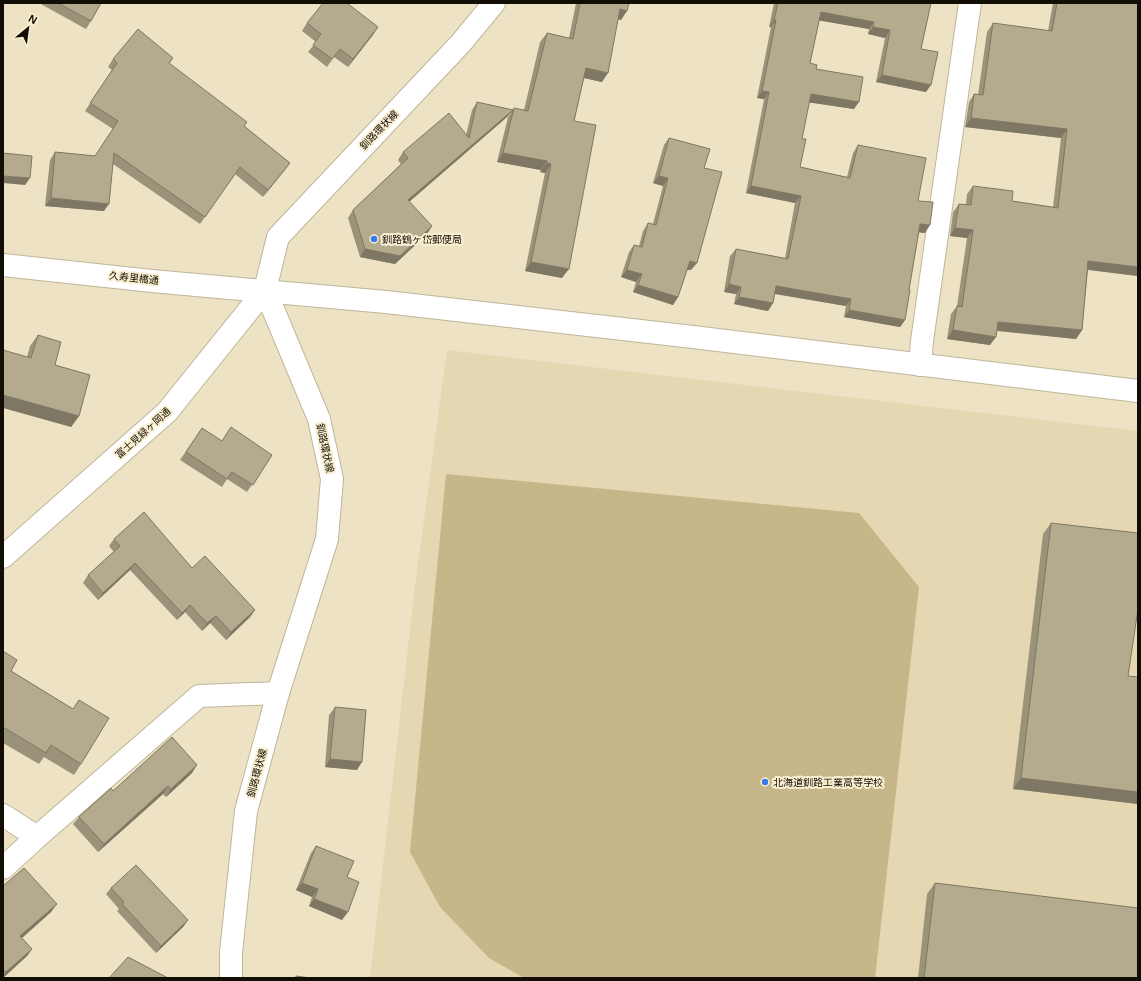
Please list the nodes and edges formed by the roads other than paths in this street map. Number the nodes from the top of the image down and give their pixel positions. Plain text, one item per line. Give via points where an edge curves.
1 (494, 3) edge
2 (969, 3) edge
3 (3, 264) edge
4 (264, 290) junction
5 (920, 365) junction
6 (1138, 391) edge
7 (3, 557) edge
8 (278, 693) junction
9 (3, 815) edge
10 (37, 837) junction
11 (3, 868) edge
12 (231, 978) edge

1 - 4 street, 釧路環状線 via 461,44 278,237
2 - 5 street
3 - 4 street, 久寿里橋通 via 152,281
4 - 5 street, 久寿里橋通 via 693,337
4 - 7 street, 富士見緑ヶ岡通 via 167,412
4 - 8 street, 釧路環状線 via 320,419 332,479 327,539
5 - 6 street, 久寿里橋通
8 - 10 street via 199,696
8 - 12 street, 釧路環状線 via 246,811 231,952
9 - 10 street
10 - 11 street

